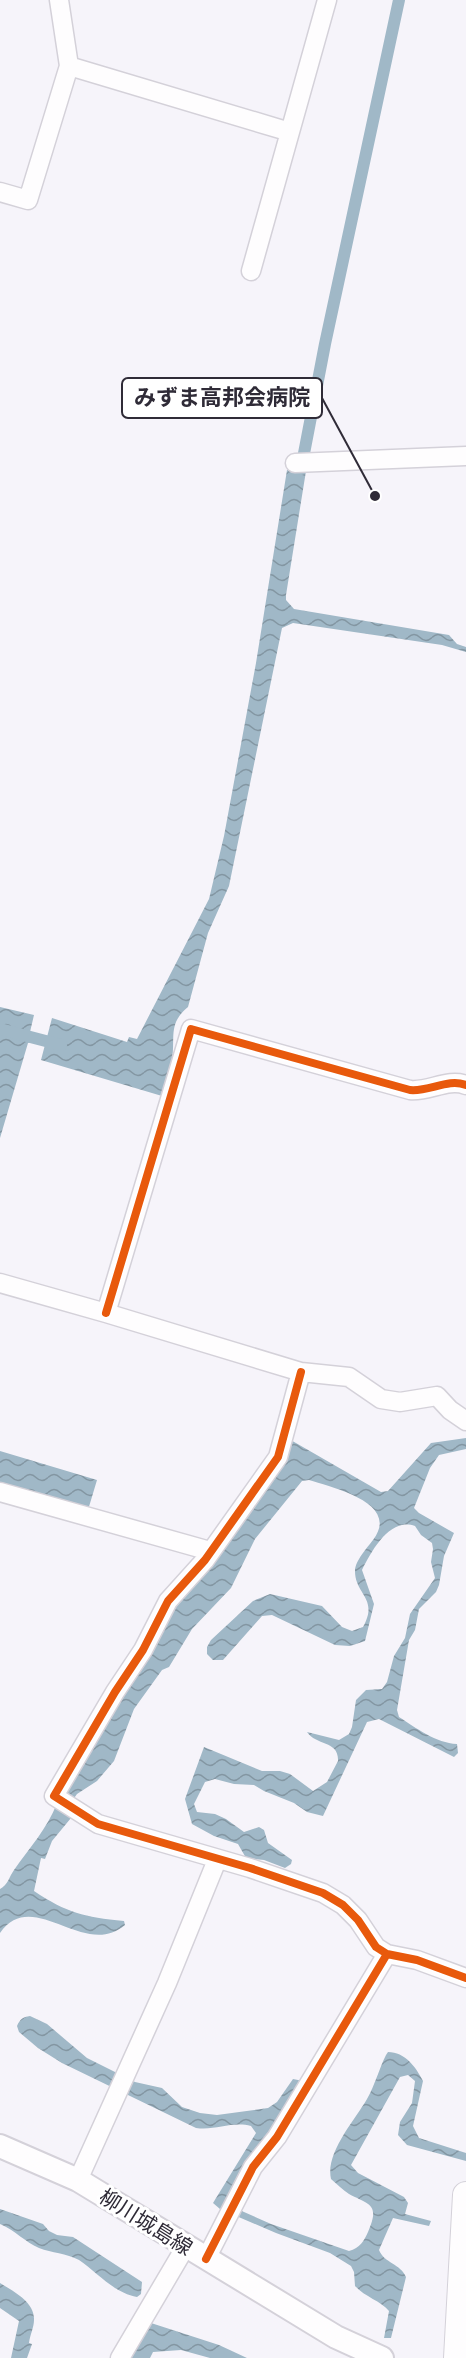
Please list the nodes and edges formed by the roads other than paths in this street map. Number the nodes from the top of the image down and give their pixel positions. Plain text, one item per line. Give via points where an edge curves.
1 (59, 0) edge
2 (327, 0) edge
3 (69, 66) junction
4 (290, 132) junction
5 (0, 192) edge
6 (251, 271) dead end
7 (466, 456) edge
8 (295, 463) dead end
9 (466, 1085) edge
10 (0, 1283) edge
11 (106, 1313) junction
12 (301, 1372) junction
13 (466, 1421) edge
14 (0, 1492) edge
15 (210, 1551) junction
16 (217, 1860) junction
17 (387, 1954) junction
18 (466, 1978) edge
19 (0, 2146) edge
20 (78, 2180) junction
21 (466, 2195) edge
22 (186, 2246) junction
23 (206, 2259) junction
24 (120, 2358) edge
25 (382, 2358) edge
26 (457, 2358) edge

1 - 3 street
2 - 4 street
3 - 4 street
3 - 5 street via 28,200
4 - 6 street
7 - 8 street
9 - 11 street via 410,1090 191,1029
10 - 11 street
11 - 12 street
12 - 13 street via 349,1377 381,1399 400,1402 437,1396
12 - 15 street via 278,1457
14 - 15 street
15 - 16 street via 168,1600 143,1650 54,1796 98,1824
16 - 17 street via 323,1893 343,1905 376,1947
16 - 20 street via 167,1983
17 - 18 street
17 - 23 street via 277,2137 253,2166
19 - 20 main road, 柳川城島線
20 - 22 main road, 柳川城島線
21 - 26 highway
22 - 23 main road, 柳川城島線
22 - 24 street
23 - 25 main road, 柳川城島線 via 336,2337

